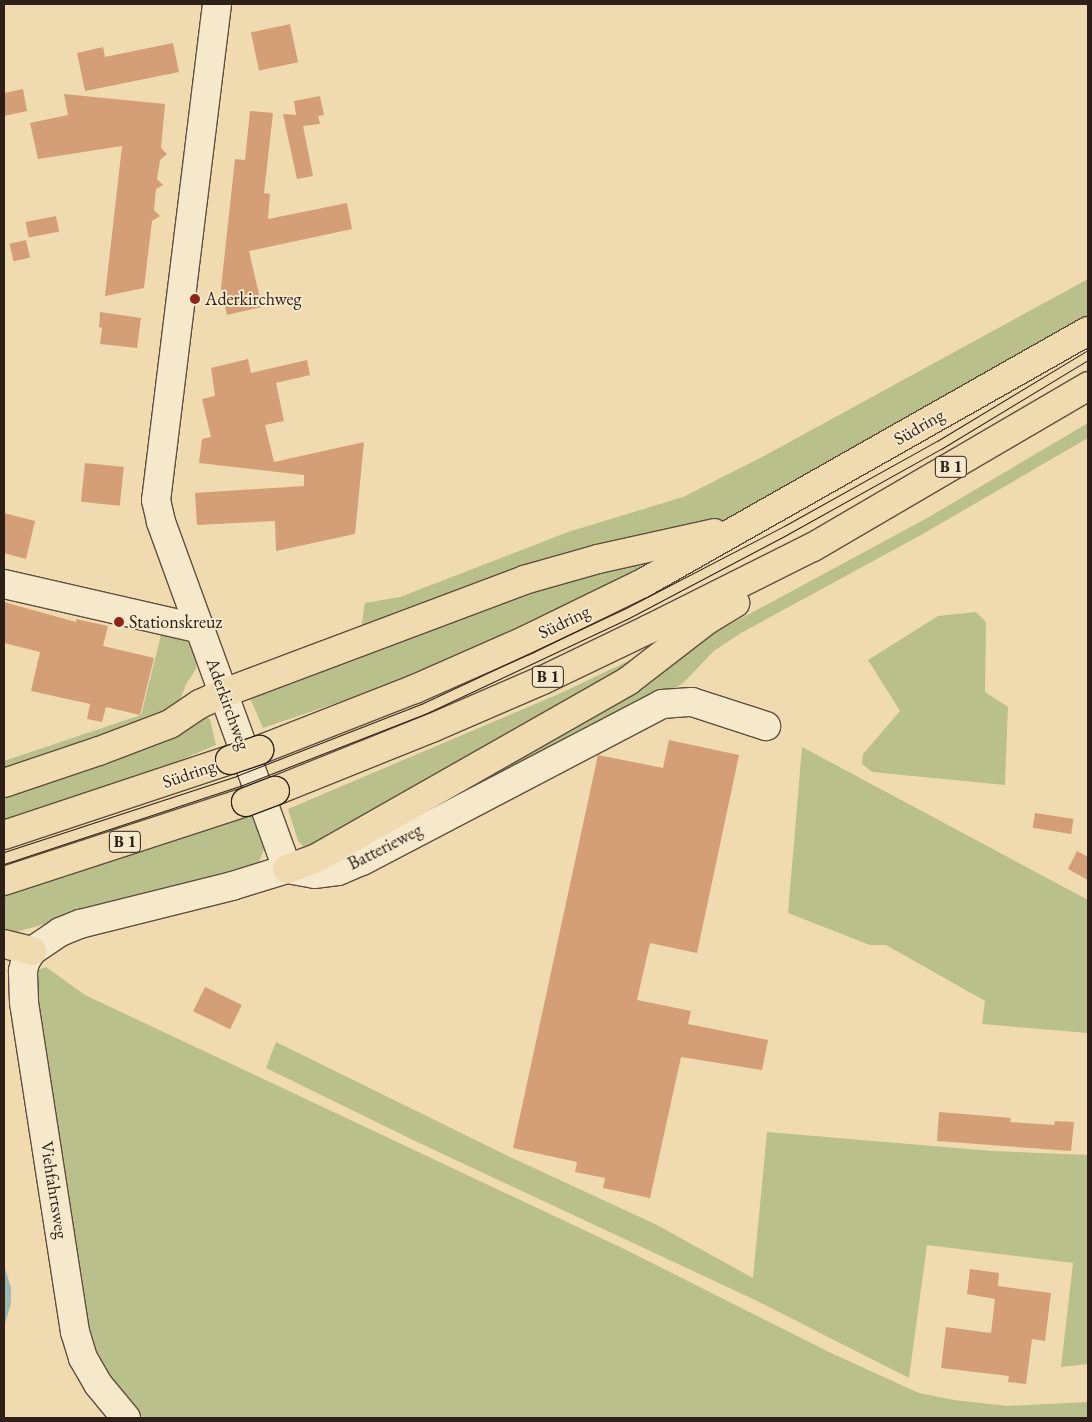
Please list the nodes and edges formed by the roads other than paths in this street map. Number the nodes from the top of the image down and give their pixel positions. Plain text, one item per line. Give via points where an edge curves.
1 (217, 4) edge
2 (1088, 331) edge
3 (1088, 386) edge
4 (749, 524) junction
5 (813, 547) junction
6 (4, 584) edge
7 (201, 629) junction
8 (224, 693) junction
9 (766, 726) dead end
10 (4, 783) edge
11 (4, 835) edge
12 (287, 870) junction
13 (4, 881) edge
14 (4, 944) edge
15 (32, 951) junction
16 (126, 1418) edge

1 - 7 street, Aderkirchweg via 156,500 161,522
2 - 4 main road, Südring / B 1
3 - 5 main road, B 1
4 - 8 main road via 598,559 524,580
4 - 11 main road, Südring / B 1, bridge via 643,583 415,689 260,750
5 - 12 main road via 707,620 628,681 316,859
5 - 13 main road, B 1, bridge via 543,680 432,728 246,802
6 - 7 street
7 - 8 street, Aderkirchweg
8 - 10 main road via 170,724
8 - 12 street, Aderkirchweg
9 - 12 street, Batterieweg via 692,702 662,704 362,861 338,871 314,874
12 - 15 street, Batterieweg via 80,924 60,932
14 - 15 main road
15 - 16 street, Viehfahrtsweg via 23,972 24,1002 75,1332 83,1358 98,1384

